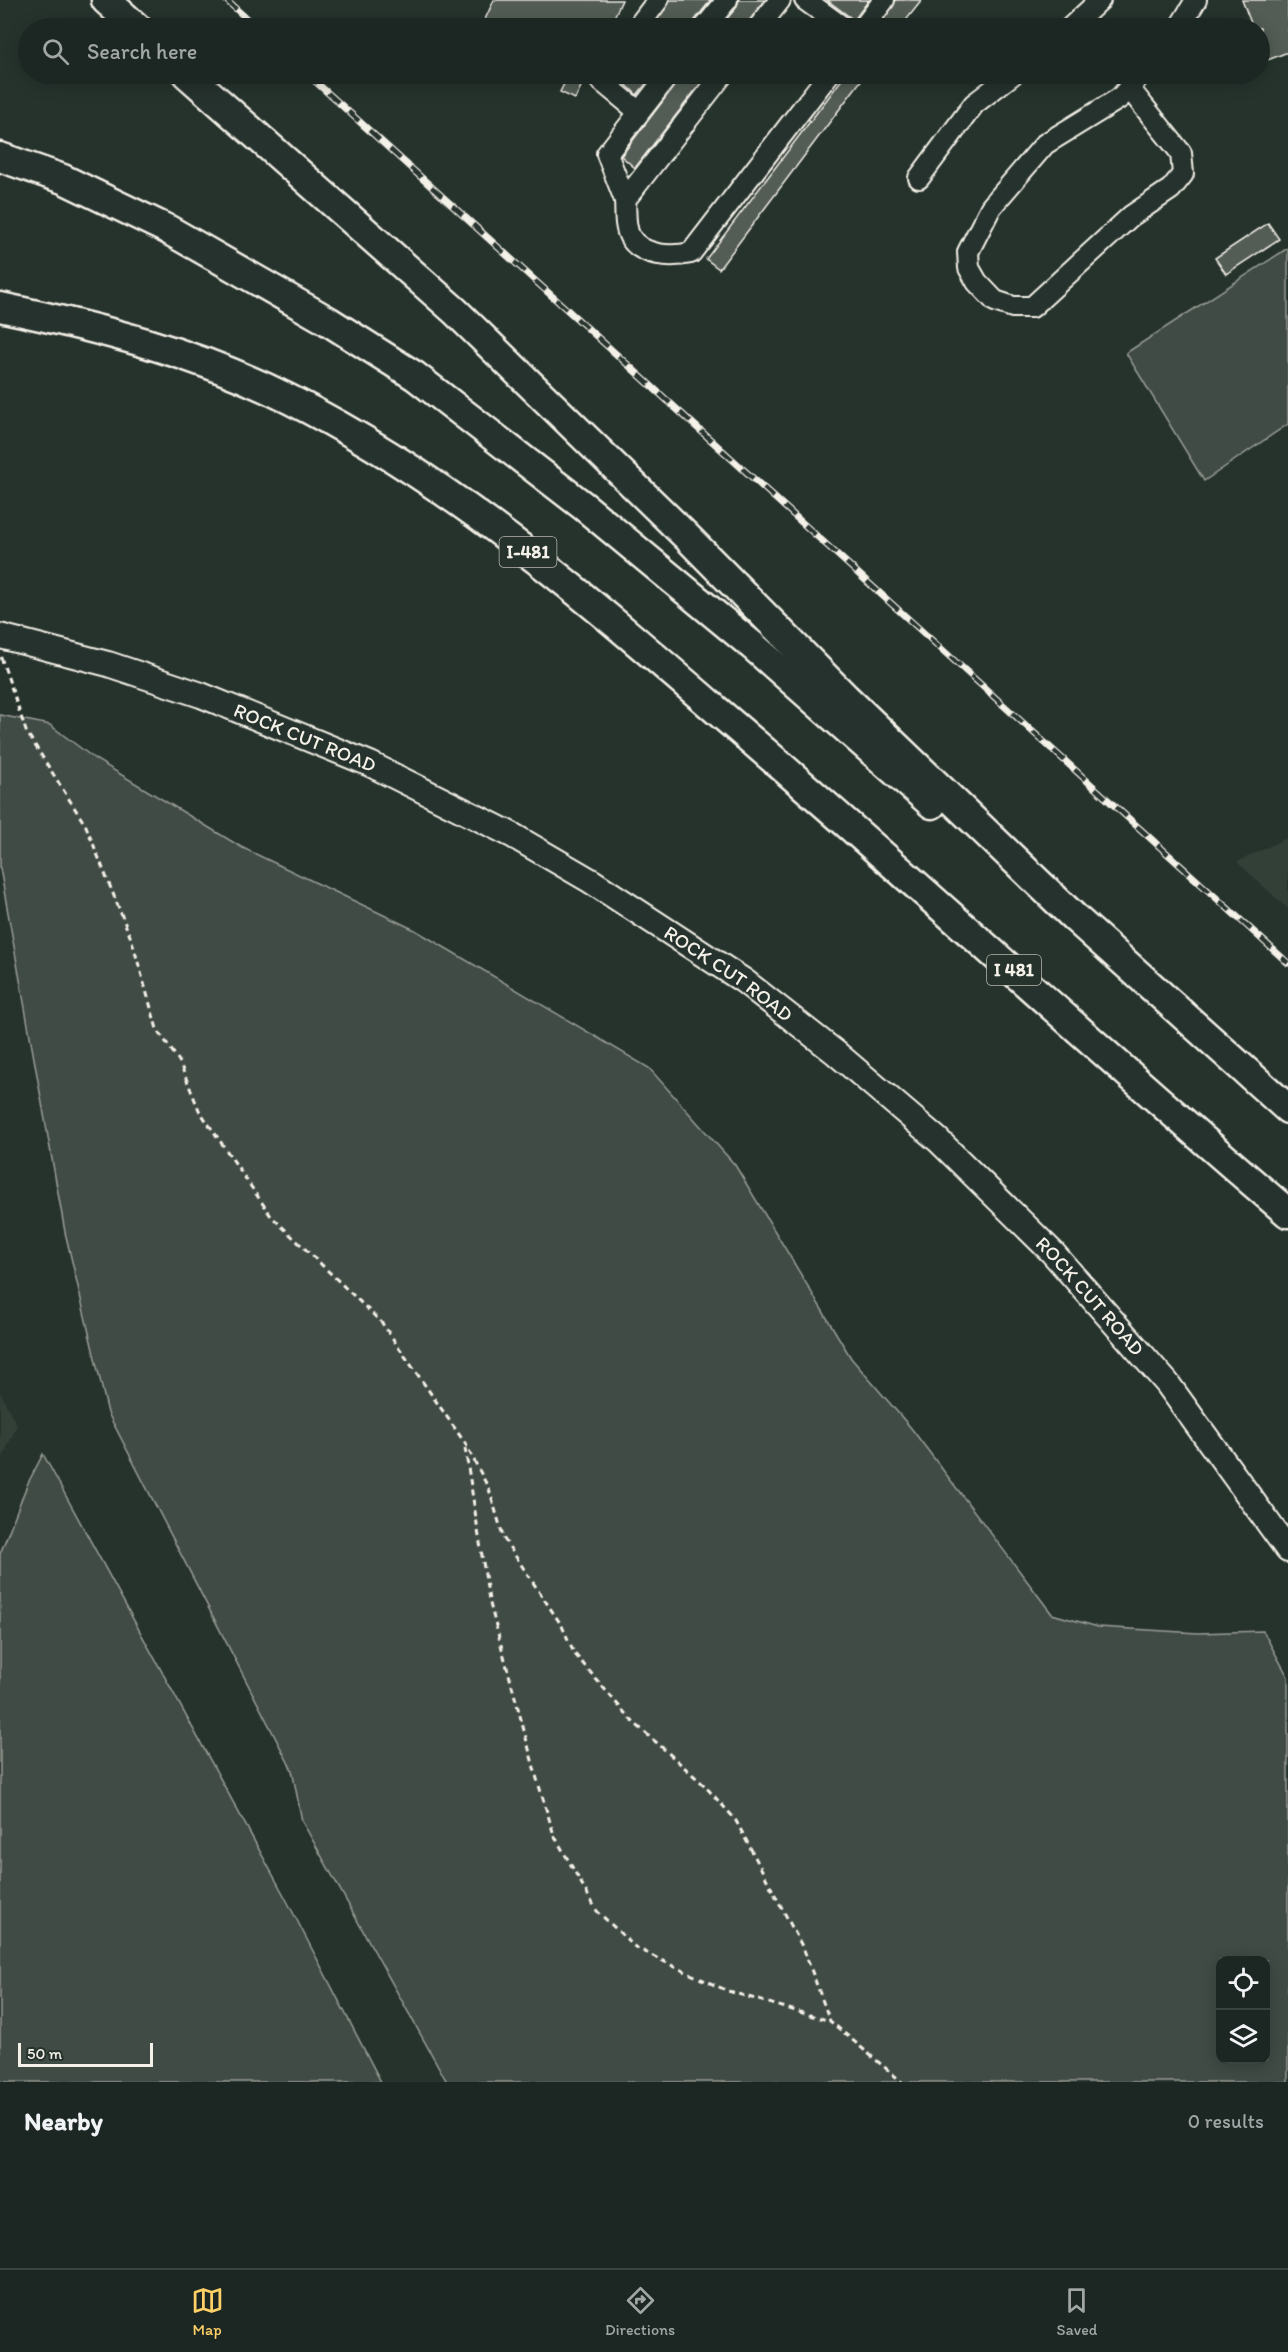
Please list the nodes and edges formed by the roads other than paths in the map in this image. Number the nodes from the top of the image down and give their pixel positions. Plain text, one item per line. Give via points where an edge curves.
1 (106, 0) edge
2 (658, 0) edge
3 (727, 0) edge
4 (780, 0) edge
5 (884, 0) edge
6 (1100, 0) edge
7 (1196, 0) edge
8 (818, 4) edge
9 (126, 18) edge
10 (644, 18) edge
11 (712, 18) edge
12 (766, 18) edge
13 (833, 18) edge
14 (870, 18) edge
15 (1081, 18) edge
16 (1185, 18) edge
17 (198, 84) edge
18 (605, 84) edge
19 (661, 84) edge
20 (715, 84) edge
21 (821, 84) edge
22 (1000, 84) edge
23 (1132, 84) edge
24 (1137, 84) edge
25 (639, 112) junction
26 (0, 157) edge
27 (919, 178) dead end
28 (625, 200) junction
29 (0, 307) edge
30 (0, 636) edge
31 (745, 734) joint
32 (1074, 917) junction
33 (1288, 1109) edge
34 (1286, 1211) edge
35 (1288, 1550) edge

1 - 9 highway
2 - 10 lane
3 - 11 lane
4 - 12 lane
5 - 14 lane
6 - 15 lane
7 - 16 lane
8 - 13 lane
17 - 32 highway via 471,327
18 - 25 lane
19 - 25 lane
20 - 28 lane
21 - 28 lane via 691,253 673,257 638,244 631,238 626,223
22 - 27 lane via 974,104
23 - 24 lane via 1120,98 1045,144 991,207 968,252 969,268 995,301 1013,307 1032,307 1131,216 1171,189 1183,174 1180,153
25 - 28 lane via 607,154
26 - 32 highway via 63,179 167,230 328,321 415,376 586,508 753,646 898,776
29 - 31 highway, I-481 via 112,332 196,359 289,399 370,445 485,519 530,553
30 - 35 main road, ROCK CUT ROAD via 108,664 201,695 370,764 522,840 591,880 744,981 938,1140 1052,1252 1167,1383
31 - 34 highway, I 481
32 - 33 highway

